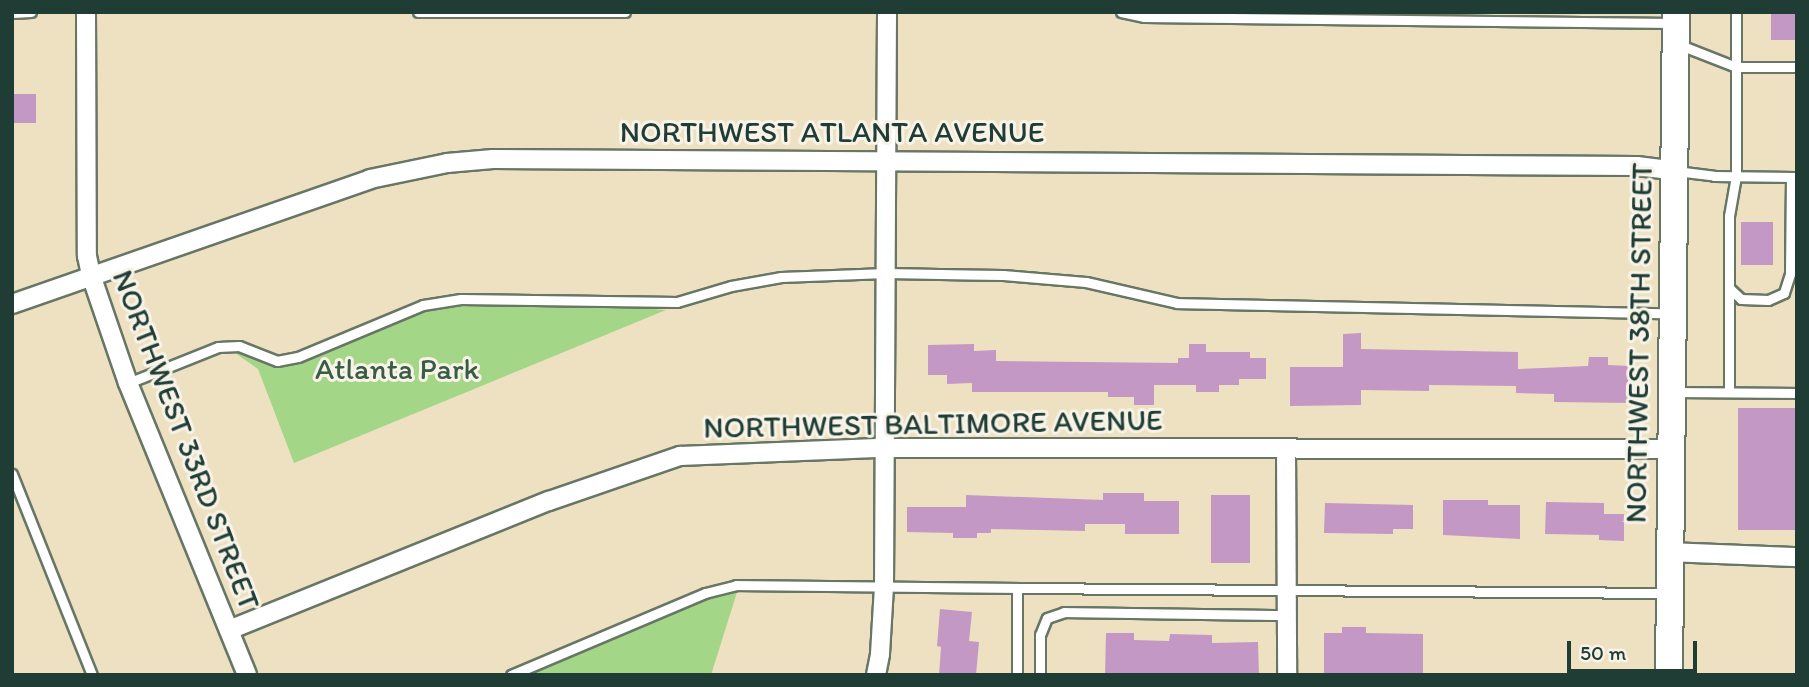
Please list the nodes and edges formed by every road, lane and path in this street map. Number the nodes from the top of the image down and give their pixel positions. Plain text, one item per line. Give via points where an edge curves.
1 (31, 12) edge
2 (71, 12) edge
3 (86, 12) edge
4 (418, 12) edge
5 (625, 12) edge
6 (887, 12) edge
7 (1121, 12) edge
8 (1737, 12) edge
9 (12, 13) edge
10 (1735, 25) junction
11 (1675, 26) edge
12 (1736, 66) junction
13 (1797, 66) edge
14 (886, 161) junction
15 (1675, 171) junction
16 (1736, 176) junction
17 (1794, 177) edge
18 (886, 273) junction
19 (90, 275) junction
20 (1729, 288) junction
21 (12, 304) edge
22 (1671, 313) junction
23 (128, 383) junction
24 (1671, 392) junction
25 (1729, 393) junction
26 (1797, 393) edge
27 (883, 447) junction
28 (1286, 448) junction
29 (1670, 449) junction
30 (12, 474) edge
31 (1670, 552) junction
32 (1797, 557) edge
33 (884, 586) junction
34 (1017, 589) junction
35 (1287, 590) junction
36 (1670, 593) junction
37 (1287, 615) junction
38 (229, 630) junction
39 (92, 675) edge
40 (247, 675) edge
41 (511, 675) edge
42 (876, 675) edge
43 (1017, 675) edge
44 (1040, 675) edge
45 (1287, 675) edge
46 (1669, 675) edge

1 - 9 lane
2 - 3 lane
3 - 19 street, NORTHWEST 33RD STREET
4 - 5 lane
6 - 14 street
7 - 11 lane via 1144,17
8 - 10 lane
8 - 10 lane
10 - 12 lane
11 - 12 lane
11 - 15 main road, NORTHWEST 38TH STREET
12 - 13 lane
12 - 16 lane
14 - 15 street, NORTHWEST ATLANTA AVENUE via 1623,166
14 - 18 street
14 - 19 street, NORTHWEST ATLANTA AVENUE via 494,159 447,163 370,179
15 - 16 lane
15 - 22 main road, NORTHWEST 38TH STREET
16 - 17 lane
16 - 20 lane via 1729,216
17 - 20 lane via 1790,274 1784,293 1768,300 1741,299
18 - 22 lane via 1086,282 1177,303
18 - 23 lane via 781,277 677,302 461,299 423,305 298,357 277,360 239,346 218,347
18 - 27 street
19 - 21 street, NORTHWEST ATLANTA AVENUE
19 - 23 street, NORTHWEST 33RD STREET
20 - 25 lane
22 - 24 main road, NORTHWEST 38TH STREET
23 - 38 street, NORTHWEST 33RD STREET
24 - 25 lane
24 - 29 main road, NORTHWEST 38TH STREET
25 - 26 lane
27 - 28 street, NORTHWEST BALTIMORE AVENUE
27 - 33 street
27 - 38 street, NORTHWEST BALTIMORE AVENUE via 680,456 549,501
28 - 29 street, NORTHWEST BALTIMORE AVENUE
28 - 35 street
29 - 31 main road, NORTHWEST 38TH STREET
30 - 39 lane
31 - 32 street
31 - 36 main road, NORTHWEST 38TH STREET
33 - 34 lane
33 - 41 lane via 736,585 705,593
33 - 42 street
34 - 35 lane
34 - 43 lane
35 - 36 lane
35 - 37 street
36 - 46 main road, NORTHWEST 38TH STREET
37 - 44 lane via 1065,612 1047,618 1040,635
37 - 45 street
38 - 40 street, NORTHWEST 33RD STREET

